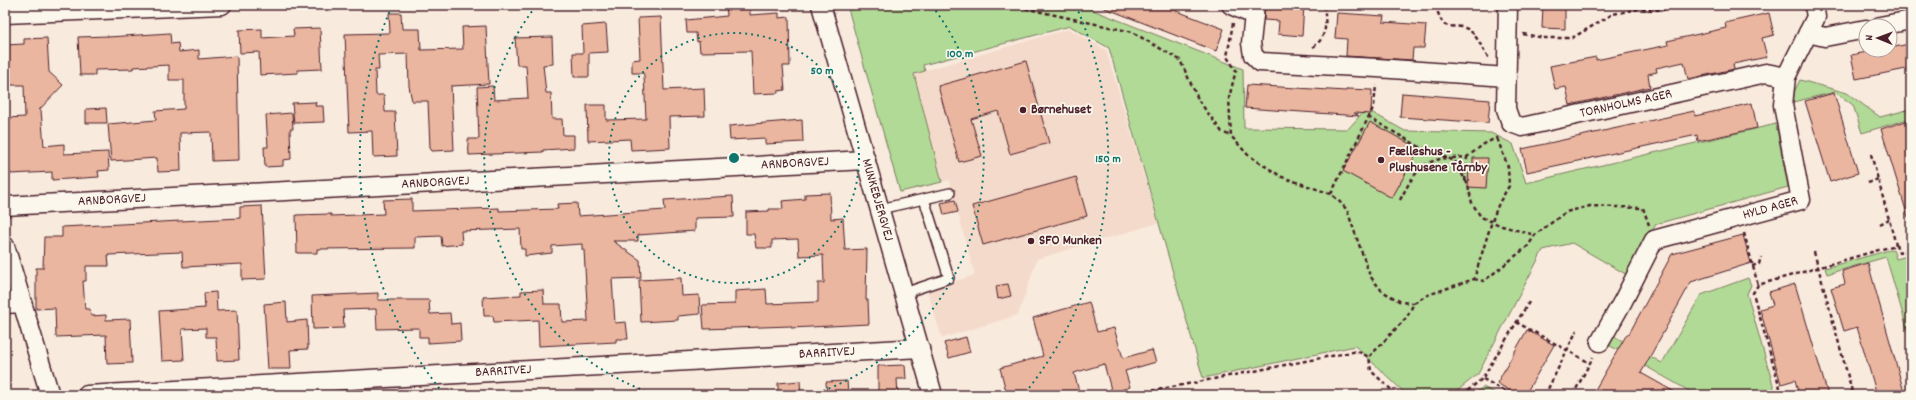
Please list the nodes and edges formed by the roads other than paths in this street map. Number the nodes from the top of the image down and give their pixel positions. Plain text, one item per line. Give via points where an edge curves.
1 (222, 5) edge
2 (821, 5) edge
3 (1508, 5) edge
4 (1814, 5) edge
5 (1233, 6) edge
6 (1255, 10) edge
7 (5, 14) edge
8 (1911, 20) edge
9 (1898, 23) edge
10 (1858, 31) edge
11 (1808, 33) junction
12 (1507, 77) junction
13 (1786, 77) junction
14 (866, 160) junction
15 (950, 193) dead end
16 (924, 199) junction
17 (5, 206) edge
18 (880, 209) junction
19 (5, 246) edge
20 (904, 293) junction
21 (14, 303) edge
22 (1600, 342) road end
23 (920, 348) junction
24 (50, 395) edge
25 (87, 395) edge
26 (933, 395) edge

1 - 7 street
2 - 14 street, MUNKEBJERGVEJ
3 - 12 street
4 - 11 street, HYLD AGER via 1816,17
5 - 6 street
6 - 12 street via 1251,43 1253,55 1260,62
8 - 9 street
10 - 11 street via 1825,37
11 - 13 street, HYLD AGER
12 - 13 street, TORNHOLMS AGER via 1506,109 1510,123 1522,127 1766,73
13 - 22 street, HYLD AGER via 1783,105 1801,200 1654,240 1624,301
14 - 17 street, ARNBORGVEJ
14 - 18 street, MUNKEBJERGVEJ
15 - 16 lane
16 - 18 lane
16 - 20 lane via 949,278
18 - 20 street, MUNKEBJERGVEJ
19 - 21 street
20 - 23 street, MUNKEBJERGVEJ
21 - 24 street
23 - 25 street, BARRITVEJ
23 - 26 street, MUNKEBJERGVEJ

